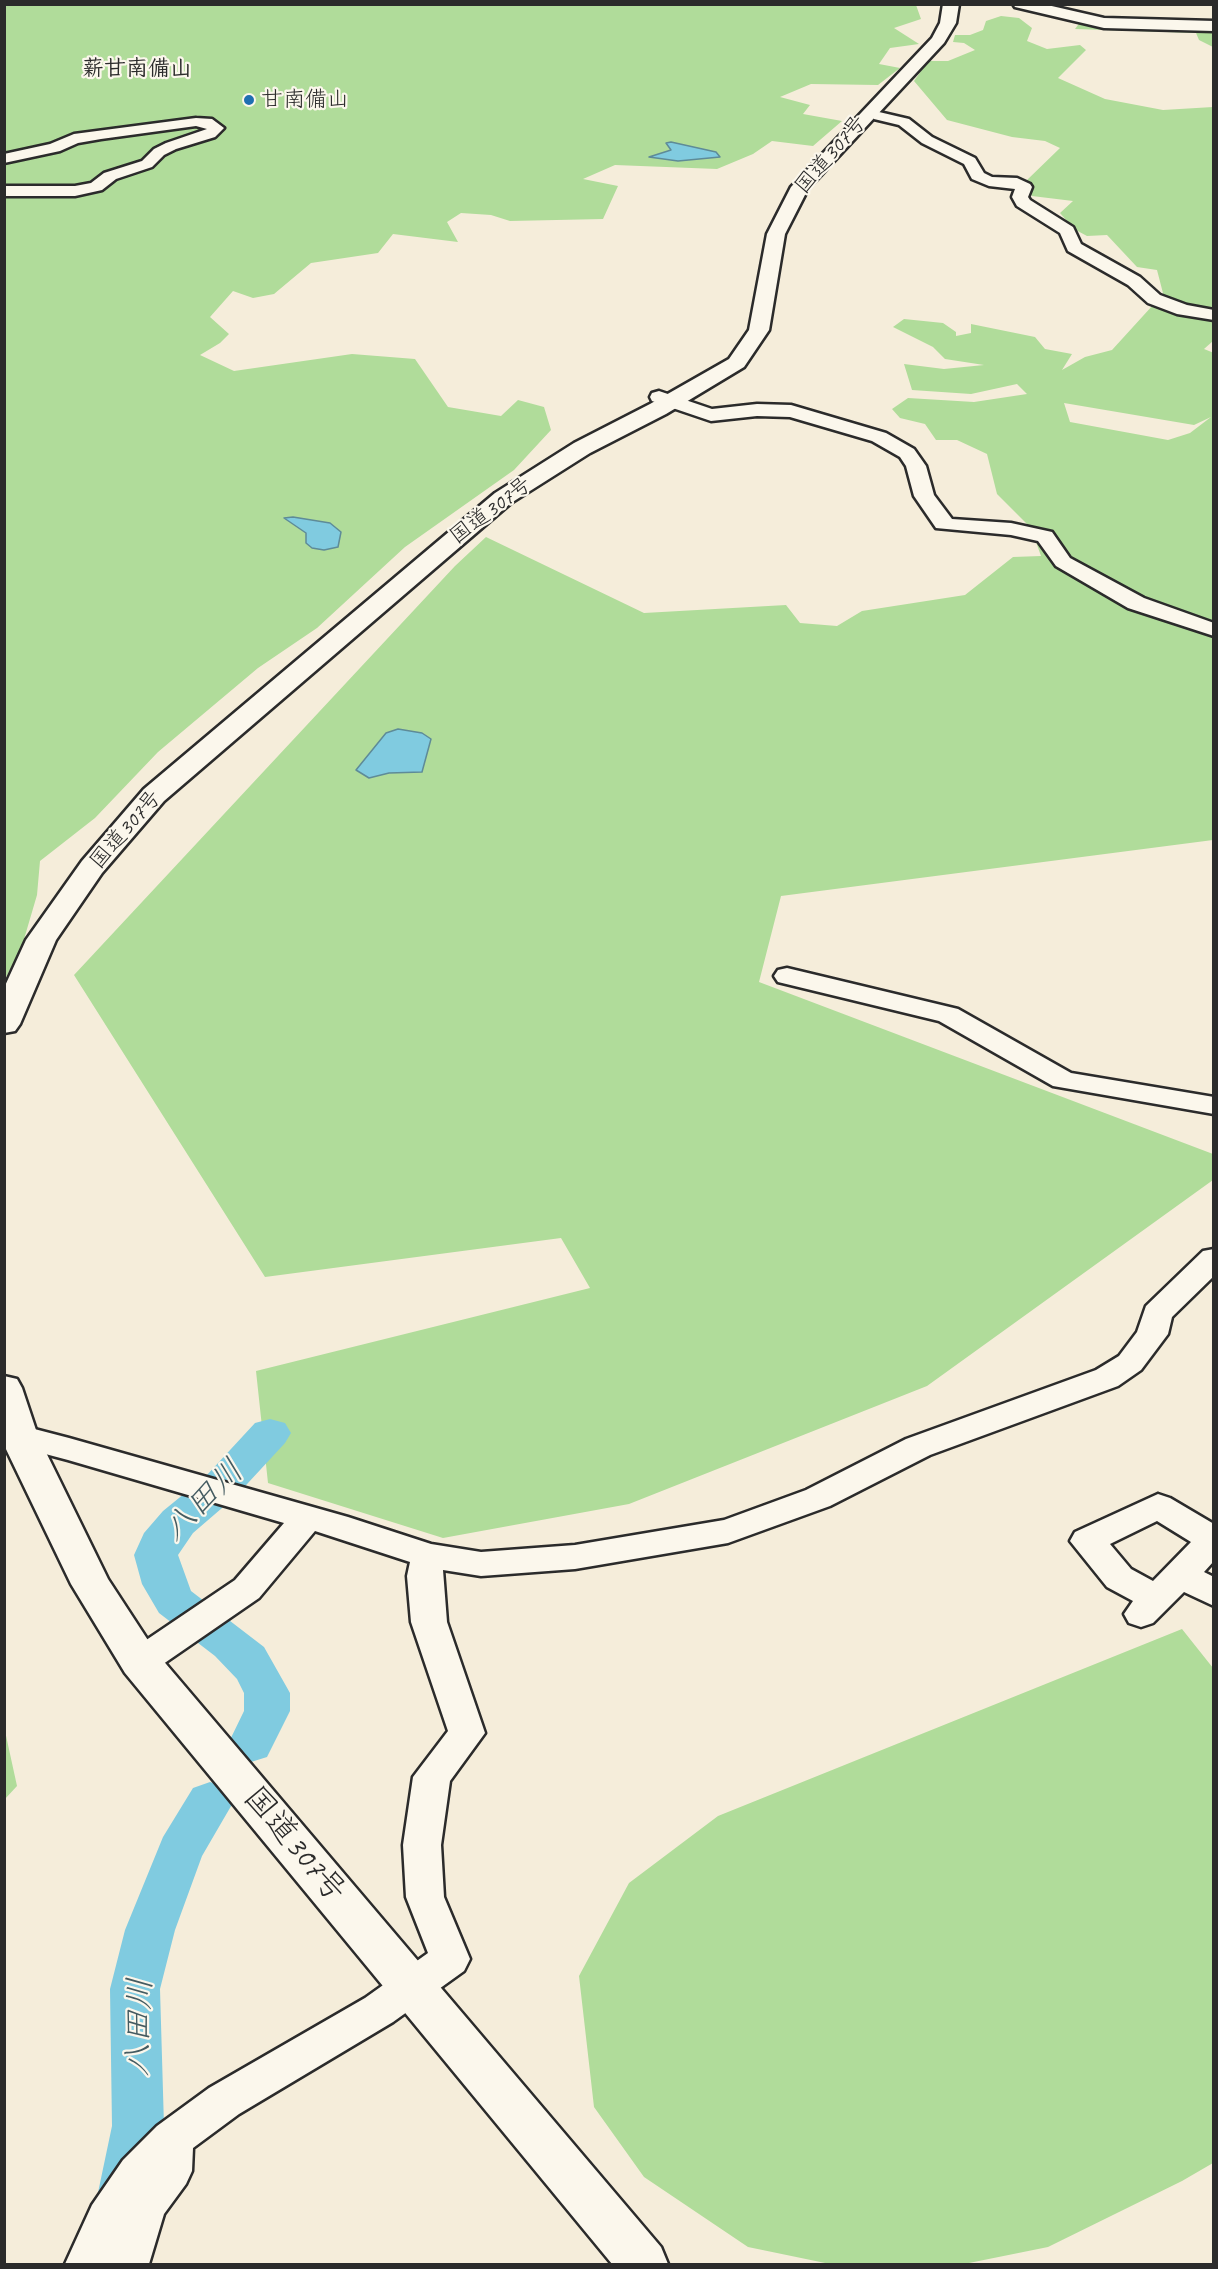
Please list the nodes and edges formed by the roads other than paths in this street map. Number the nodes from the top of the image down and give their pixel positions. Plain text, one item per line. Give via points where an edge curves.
1 (951, 4) edge
2 (1020, 4) edge
3 (1214, 26) edge
4 (879, 116) dead end
5 (4, 159) edge
6 (4, 192) edge
7 (1214, 315) edge
8 (664, 399) junction
9 (1214, 630) edge
10 (787, 976) dead end
11 (4, 1024) edge
12 (1214, 1106) edge
13 (1214, 1258) edge
14 (4, 1388) edge
15 (12, 1436) edge
16 (306, 1519) junction
17 (1214, 1540) edge
18 (429, 1556) junction
19 (1180, 1574) junction
20 (1214, 1593) edge
21 (140, 1662) junction
22 (412, 1985) junction
23 (172, 2139) junction
24 (87, 2265) edge
25 (127, 2265) edge
26 (644, 2265) edge

1 - 8 main road, 国道307号 via 948,23 938,40 800,187 776,234 759,330 737,363
2 - 3 main road via 1104,23
4 - 7 street via 904,122 927,140 970,161 978,176 1024,187 1020,197 1023,203 1066,230 1074,247 1134,281 1154,299 1183,310
5 - 6 street via 93,135 196,122 207,122 217,128 210,134 171,146 147,164 110,176 96,187
8 - 9 street via 711,415 791,411 879,437 907,453 916,466 924,496 943,524 1045,536 1064,562 1105,586 1136,603
8 - 11 main road, 国道307号 via 503,498 154,795 92,867 41,940
10 - 12 street via 948,1015 1063,1080
13 - 18 street via 1157,1313 1152,1334 1130,1364 1107,1378 918,1447 818,1497 728,1531 575,1557 482,1564
14 - 15 main road, 国道307号
15 - 16 street
15 - 21 main road, 国道307号 via 91,1584
16 - 18 street
16 - 21 street via 247,1589
17 - 19 street
17 - 19 street via 1158,1506 1087,1541 1149,1606
18 - 22 street via 424,1576 429,1622 467,1733 432,1777 422,1845 424,1897 450,1959
19 - 20 street
21 - 22 main road, 国道307号
22 - 23 street via 352,2026 224,2101
22 - 26 main road, 国道307号
23 - 24 street via 138,2174 107,2219
23 - 25 street via 171,2170 145,2205

